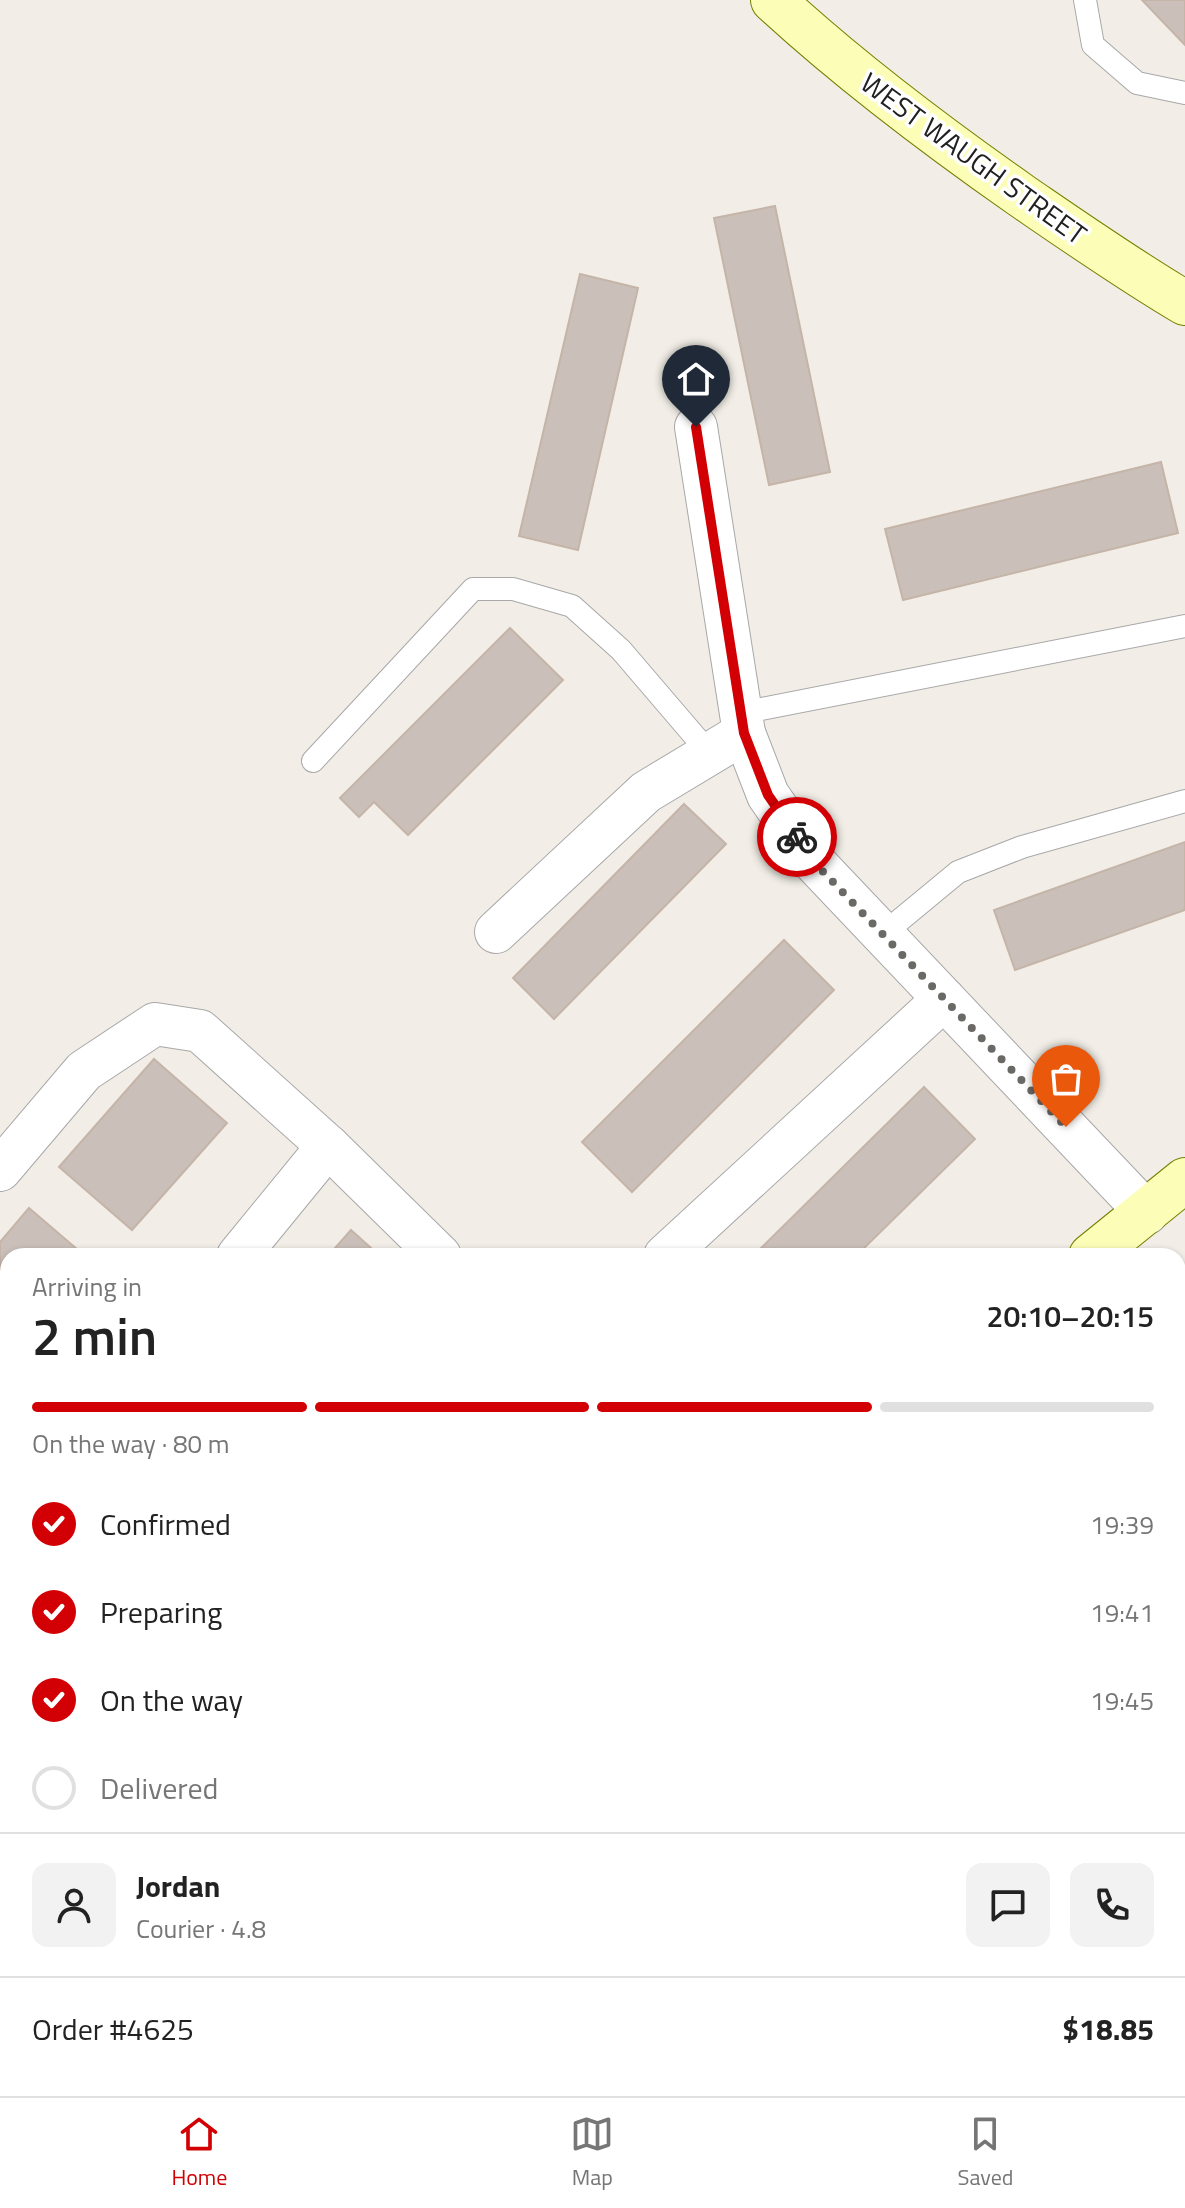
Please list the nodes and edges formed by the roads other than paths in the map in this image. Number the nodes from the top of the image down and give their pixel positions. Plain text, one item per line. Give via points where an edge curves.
1 (773, 0) edge
2 (1085, 0) edge
3 (1185, 93) edge
4 (1185, 303) edge
5 (696, 427) dead end
6 (1185, 626) edge
7 (732, 733) junction
8 (313, 761) dead end
9 (1185, 801) edge
10 (496, 932) dead end
11 (883, 934) junction
12 (944, 999) junction
13 (328, 1146) junction
14 (0, 1170) edge
15 (1185, 1180) edge
16 (1147, 1213) junction
17 (245, 1248) edge
18 (432, 1248) edge
19 (674, 1248) edge
20 (1101, 1248) edge

1 - 4 street, WEST WAUGH STREET via 923,126
2 - 3 lane via 1093,45 1137,83
5 - 7 street
6 - 7 lane
7 - 8 lane via 572,606 513,589 473,589
7 - 10 street via 646,792
7 - 11 street via 814,862
9 - 11 lane via 1022,847 958,872
11 - 12 street
12 - 16 street
12 - 19 street
13 - 14 street via 200,1031 155,1024 84,1071
13 - 17 street
13 - 18 street
15 - 16 street
16 - 20 street

